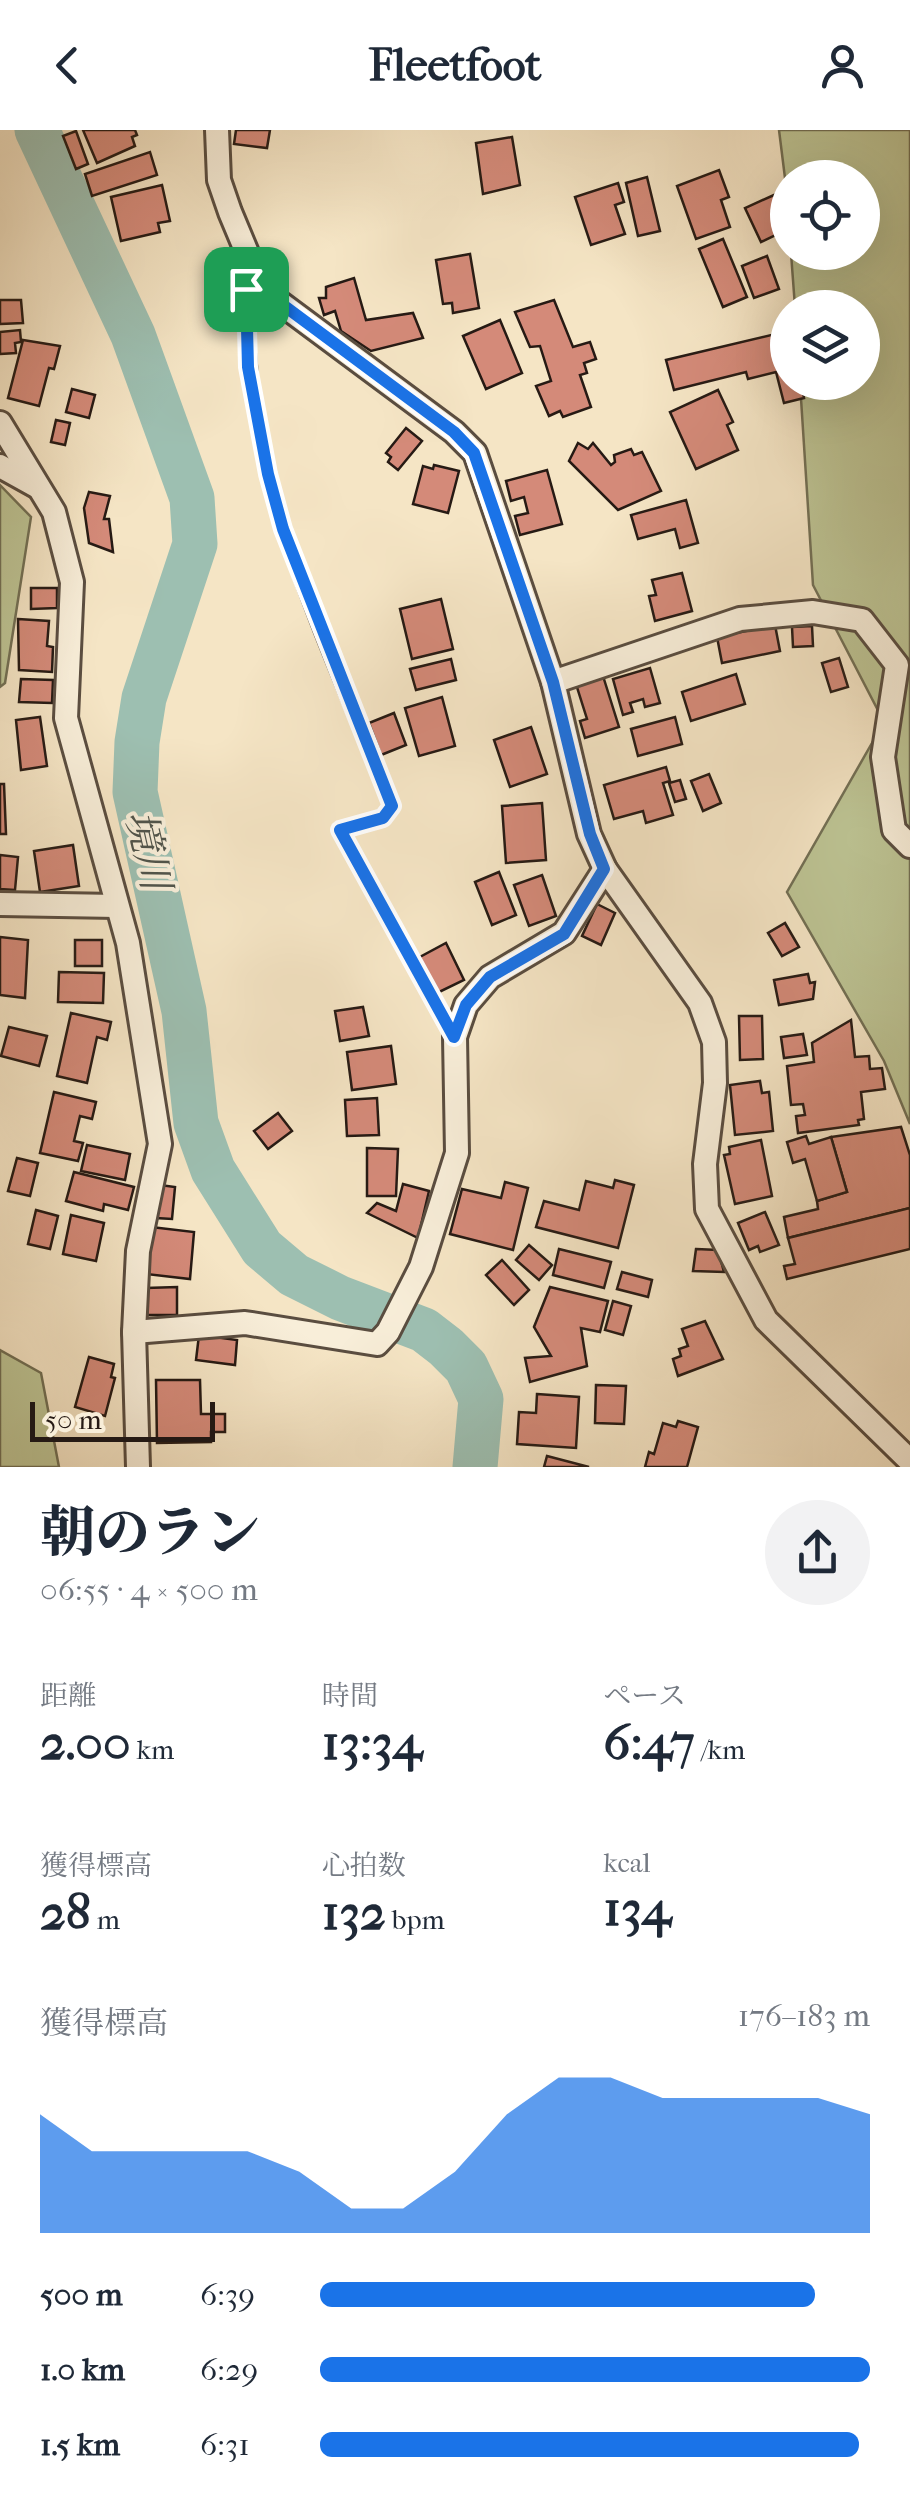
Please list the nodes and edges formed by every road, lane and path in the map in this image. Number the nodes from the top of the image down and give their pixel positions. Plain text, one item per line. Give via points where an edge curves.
1 (217, 130) edge
2 (250, 260) junction
3 (0, 423) edge
4 (0, 466) edge
5 (40, 488) junction
6 (553, 682) junction
7 (910, 846) edge
8 (604, 869) junction
9 (0, 904) edge
10 (117, 906) junction
11 (454, 1037) junction
12 (134, 1332) junction
13 (910, 1462) edge
14 (138, 1467) edge

1 - 2 street via 218,180
2 - 6 street via 279,302 474,453
2 - 11 lane via 248,367 268,474 283,529 392,806 383,818 340,830
3 - 5 street
4 - 5 street
5 - 10 street via 54,512 72,582 66,718
6 - 7 street via 740,620 812,612 862,620 897,665 882,757 894,830
6 - 8 street
8 - 11 street via 564,934 490,977 466,1005
8 - 13 street via 700,1003 714,1042 706,1209 766,1320
9 - 10 street
10 - 12 street via 160,1144 138,1251
11 - 12 street via 457,1154 421,1267 377,1344 245,1323
12 - 14 street

